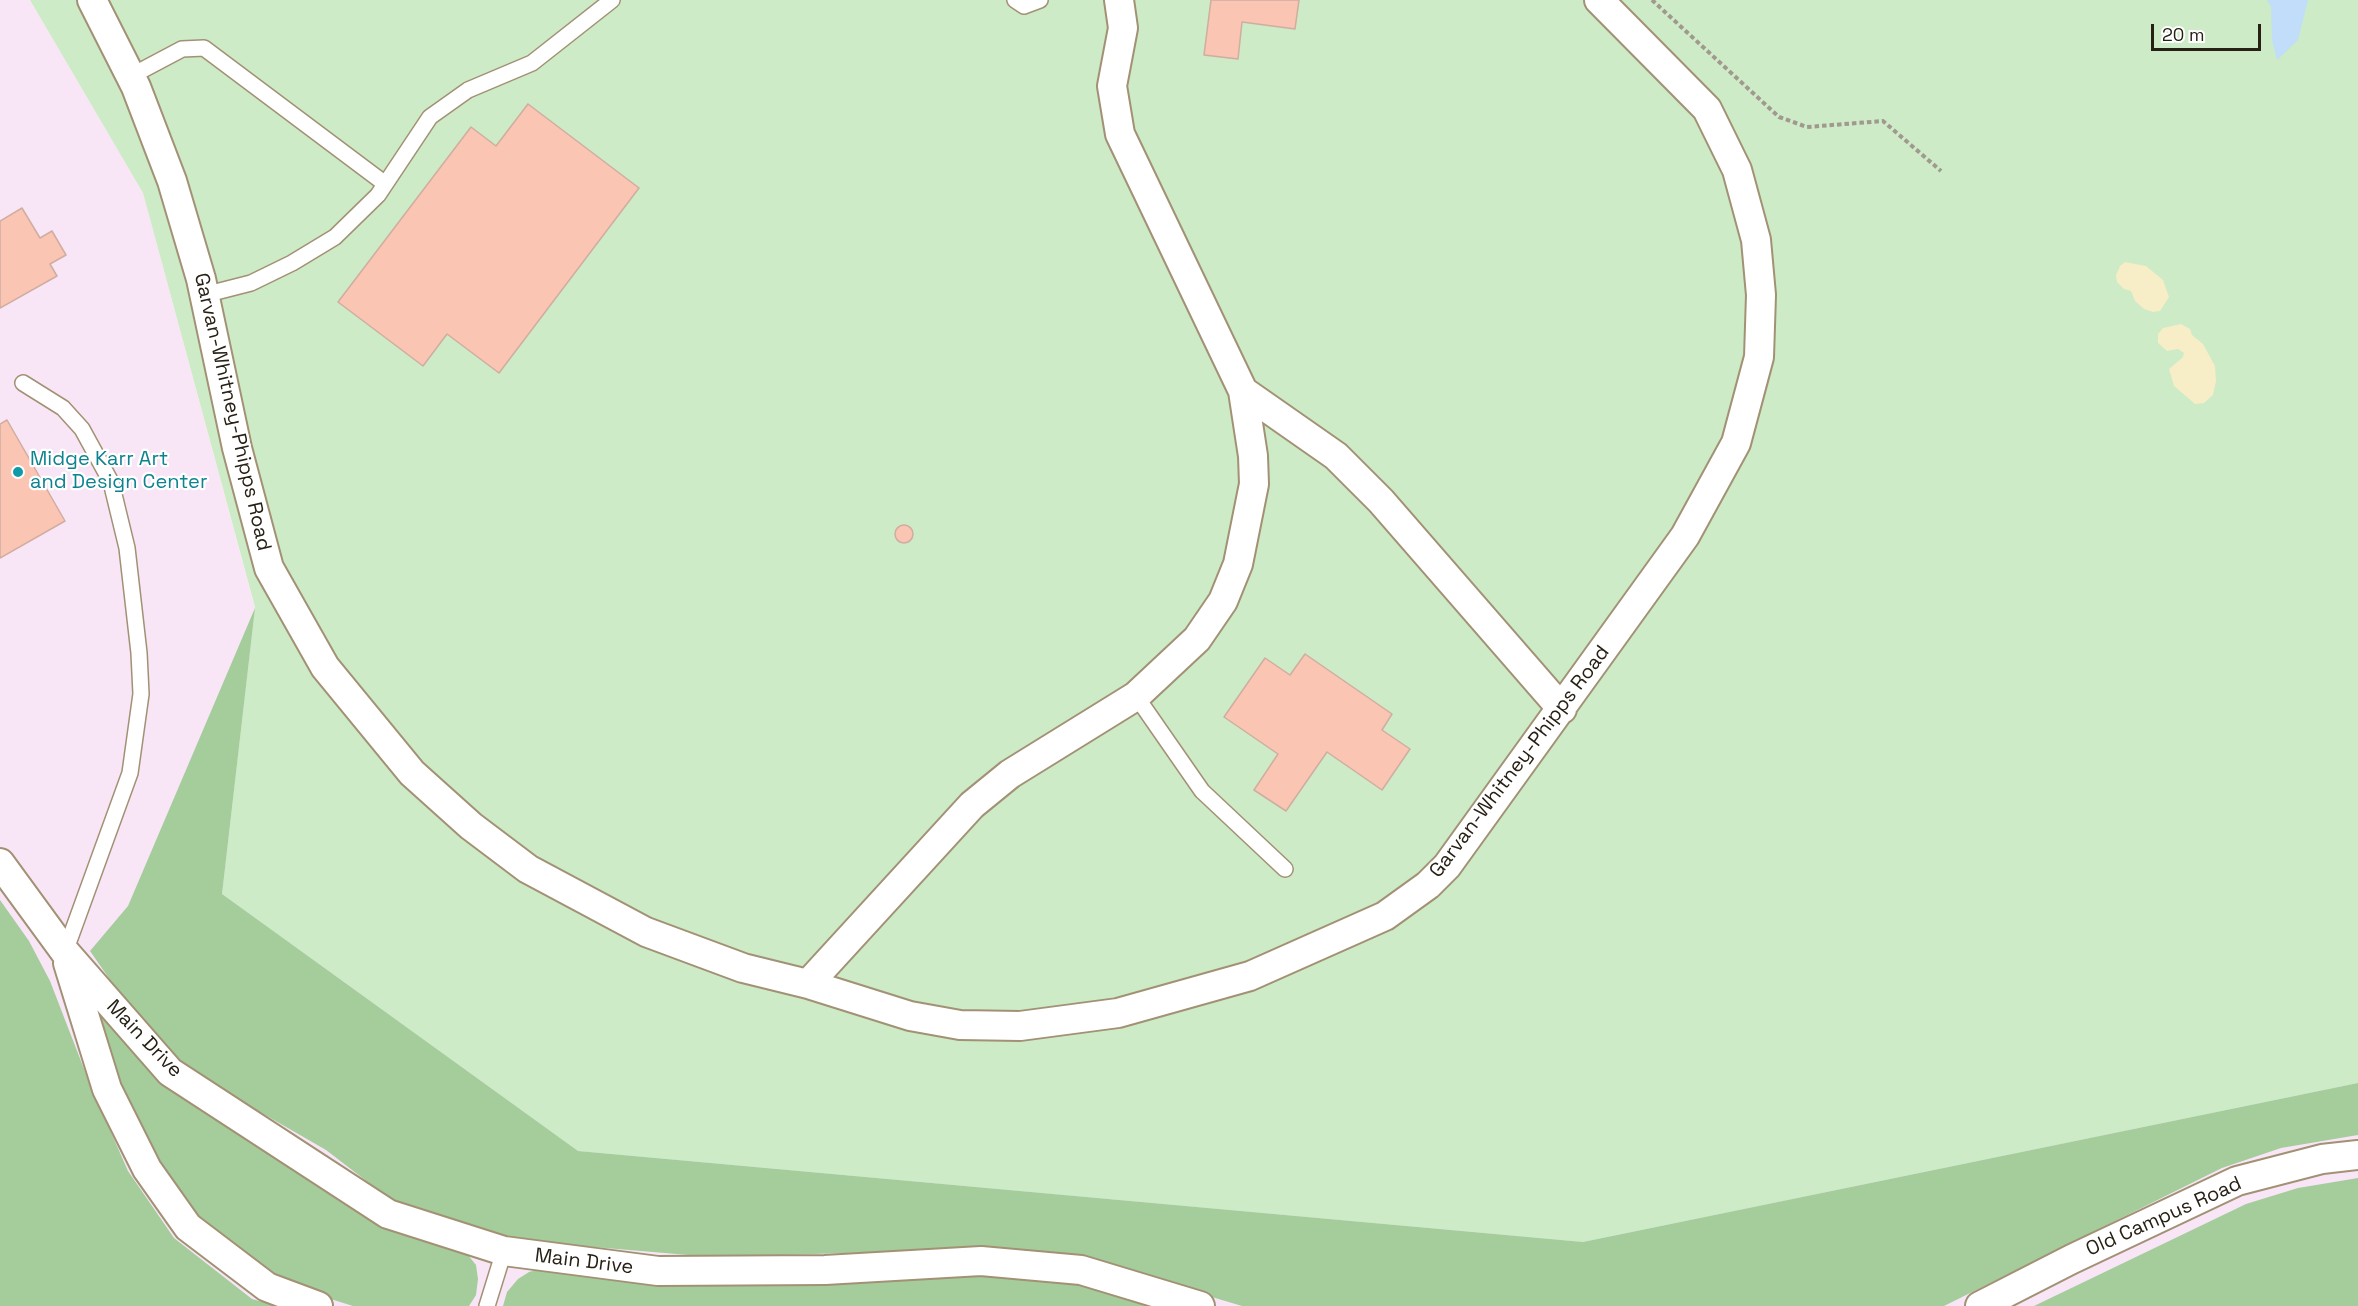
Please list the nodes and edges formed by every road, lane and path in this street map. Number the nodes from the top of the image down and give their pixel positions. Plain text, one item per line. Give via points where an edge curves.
1 (92, 0) edge
2 (612, 0) edge
3 (1015, 0) edge
4 (1040, 0) edge
5 (1119, 0) edge
6 (1599, 0) edge
7 (1652, 0) edge
8 (131, 76) junction
9 (1941, 171) dead end
10 (384, 183) junction
11 (204, 295) junction
12 (24, 383) dead end
13 (1244, 391) junction
14 (1136, 696) junction
15 (1562, 709) junction
16 (0, 863) edge
17 (1285, 869) dead end
18 (65, 952) junction
19 (808, 984) junction
20 (2358, 1155) edge
21 (504, 1251) junction
22 (318, 1306) edge
23 (488, 1306) edge
24 (1200, 1306) edge
25 (1980, 1306) edge

1 - 8 street, Garvan-Whitney-Phipps Road
2 - 10 lane via 532,63 468,90 430,117
3 - 4 lane via 1024,6
5 - 13 street via 1123,28 1112,86 1120,134
6 - 15 street, Garvan-Whitney-Phipps Road via 1707,110 1737,170 1756,240 1761,295 1759,357 1737,443 1685,536
7 - 9 path via 1779,117 1807,127 1883,121
8 - 10 lane via 182,49 204,48
8 - 11 street, Garvan-Whitney-Phipps Road via 172,181
10 - 11 lane via 378,195 335,237 251,283
11 - 19 street, Garvan-Whitney-Phipps Road via 237,448 269,568 325,667 412,773 471,826 528,869 646,932 743,968
12 - 18 lane via 63,408 82,429 111,482 127,548 139,653 141,694 130,773
13 - 14 street via 1254,484 1238,564 1223,602 1197,639
13 - 15 street via 1336,456 1381,501
14 - 17 lane via 1202,791
14 - 19 street via 1010,774 972,805
15 - 19 street, Garvan-Whitney-Phipps Road via 1428,885 1385,916 1251,976 1118,1013 1020,1026 960,1025 910,1016
16 - 18 street, Main Drive
18 - 21 street, Main Drive via 170,1072 388,1214
18 - 22 street, Main Drive via 107,1089 160,1188 188,1227 267,1287
20 - 25 street, Old Campus Road via 2322,1159 2236,1181
21 - 23 lane
21 - 24 street, Main Drive via 658,1271 825,1270 981,1261 1081,1270

